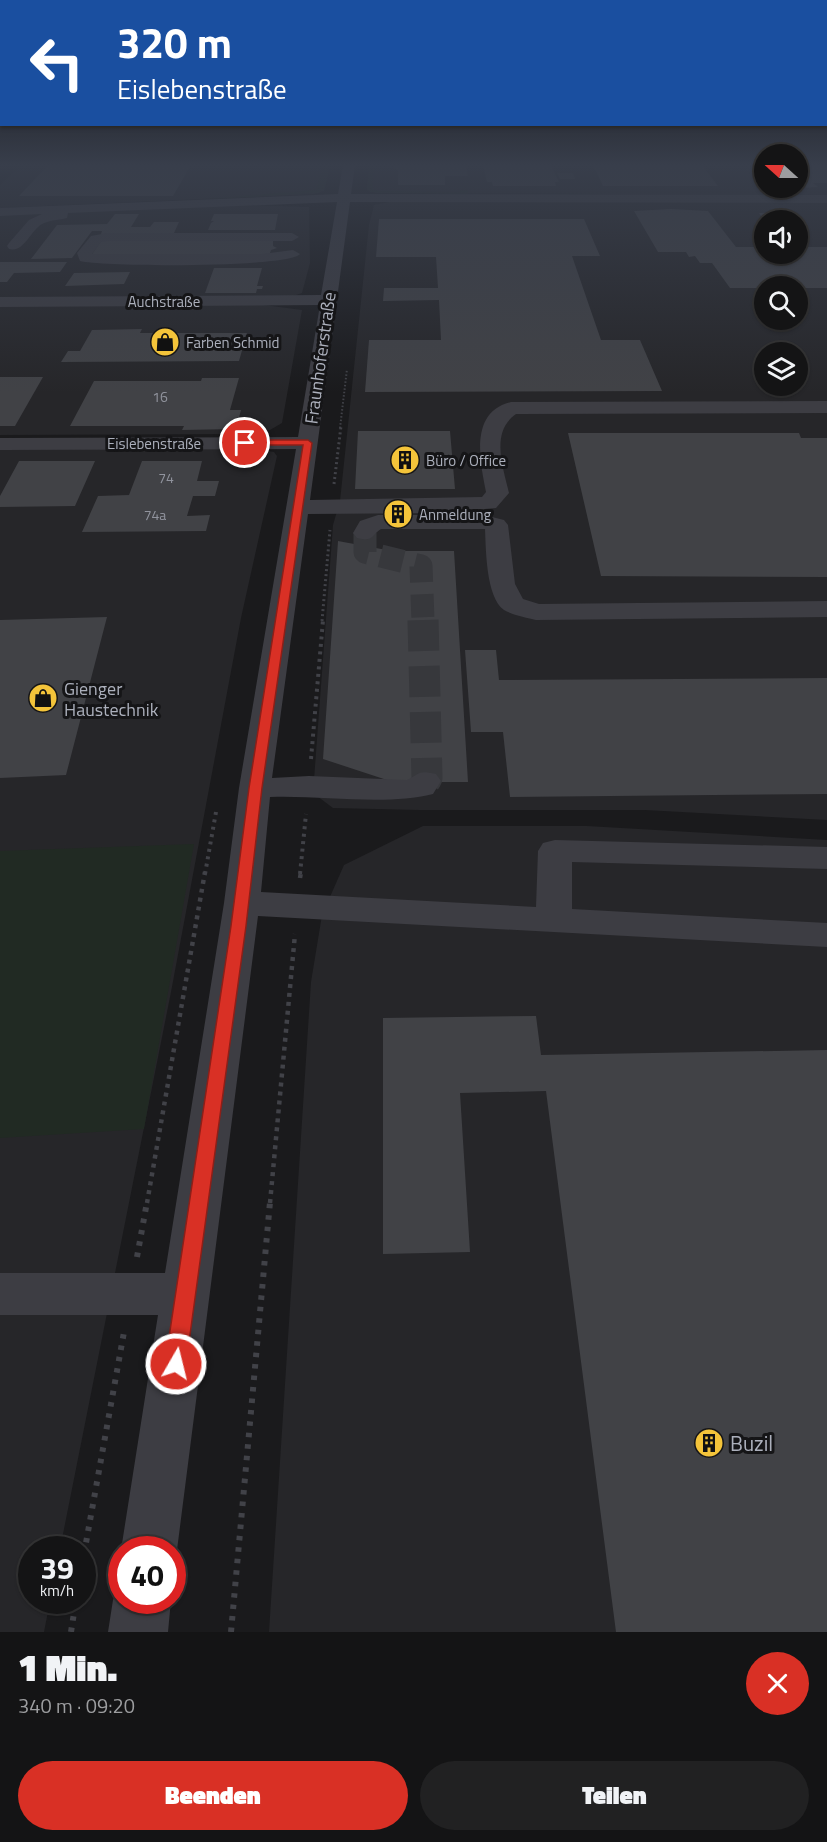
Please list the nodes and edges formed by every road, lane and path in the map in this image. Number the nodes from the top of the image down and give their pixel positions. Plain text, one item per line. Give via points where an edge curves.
1 (18, 241) edge
2 (94, 241) edge
3 (290, 241) edge
4 (338, 241) edge
5 (14, 246) dead end
6 (305, 255) junction
7 (336, 255) junction
8 (328, 300) junction
9 (0, 302) edge
10 (827, 407) edge
11 (308, 443) junction
12 (0, 444) edge
13 (298, 507) junction
14 (365, 533) dead end
15 (827, 609) edge
16 (425, 782) dead end
17 (255, 788) junction
18 (217, 806) dead end
19 (827, 858) edge
20 (242, 903) junction
21 (554, 920) junction
22 (827, 935) edge
23 (0, 1294) edge
24 (131, 1294) junction
25 (186, 1294) junction
26 (87, 1536) edge
27 (151, 1536) edge
28 (74, 1614) edge
29 (140, 1614) edge
30 (71, 1632) edge
31 (138, 1632) edge

1 - 5 street
2 - 6 street via 85,258 262,260
3 - 6 street via 286,250
4 - 7 street, Fraunhoferstraße
6 - 7 street
7 - 8 street, Fraunhoferstraße
8 - 9 street, Auchstraße
8 - 11 street, Fraunhoferstraße
10 - 13 street via 511,408 499,414 489,434 498,493 488,503
11 - 12 street, Eislebenstraße
11 - 13 street, Fraunhoferstraße
13 - 17 street, Fraunhoferstraße
14 - 15 street via 368,526 378,522 496,525 502,584 513,603 536,612
16 - 17 street via 422,787 407,790
17 - 20 street, Fraunhoferstraße
18 - 24 path
19 - 21 street via 555,851
20 - 21 street
20 - 25 street, Fraunhoferstraße
21 - 22 street
23 - 24 street
24 - 25 street
24 - 26 path
25 - 27 street, Fraunhoferstraße
28 - 30 path
29 - 31 street

